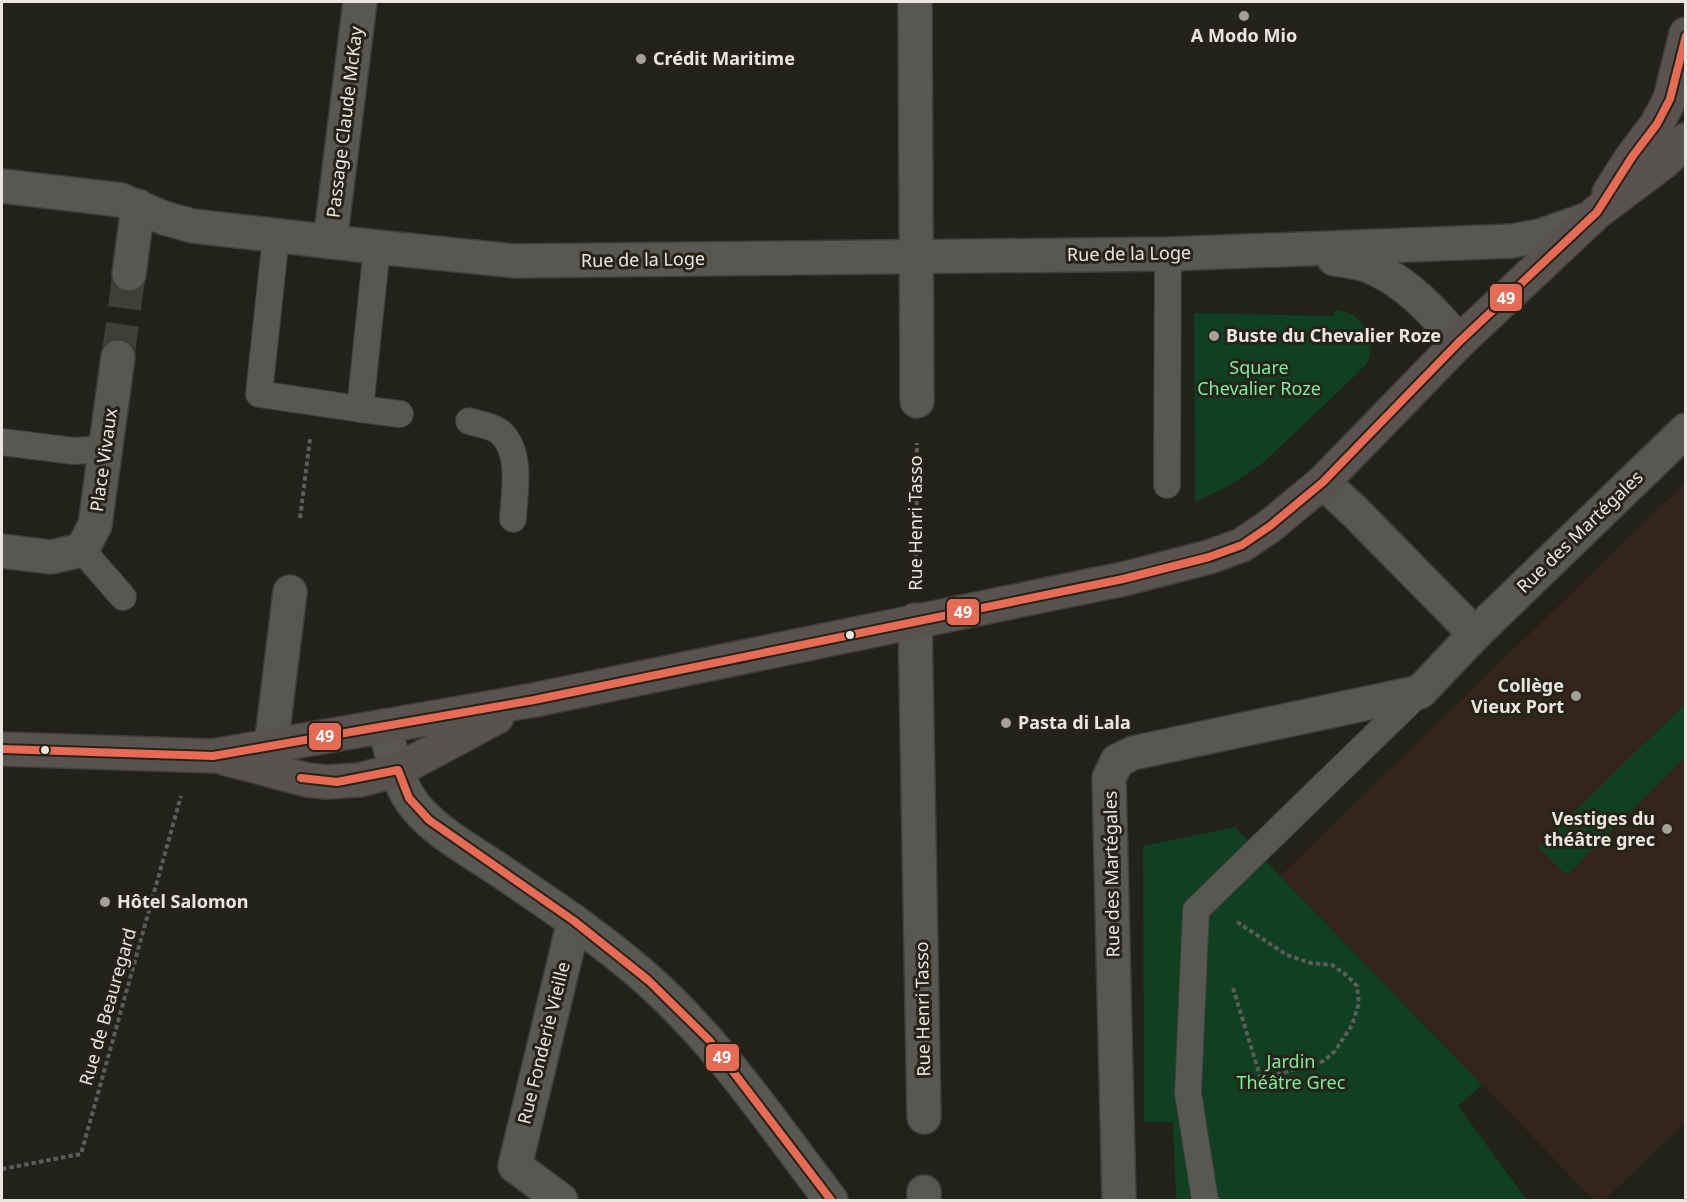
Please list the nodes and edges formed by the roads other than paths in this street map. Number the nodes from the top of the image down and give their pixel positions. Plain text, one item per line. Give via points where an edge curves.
1 (360, 2) edge
2 (915, 2) edge
3 (1686, 34) edge
4 (1686, 140) edge
5 (2, 186) edge
6 (138, 206) junction
7 (1594, 215) junction
8 (276, 236) junction
9 (330, 242) junction
10 (377, 248) junction
11 (1291, 250) junction
12 (1168, 254) junction
13 (916, 257) junction
14 (129, 274) tunnel mouth
15 (1459, 342) junction
16 (118, 357) tunnel mouth
17 (918, 401) road end
18 (360, 409) junction
19 (400, 414) dead end
20 (469, 421) dead end
21 (1686, 430) edge
22 (2, 441) edge
23 (105, 449) junction
24 (1323, 482) junction
25 (1167, 485) dead end
26 (513, 519) dead end
27 (82, 550) junction
28 (2, 551) edge
29 (290, 592) dead end
30 (123, 597) dead end
31 (915, 620) junction
32 (1475, 634) junction
33 (1420, 692) junction
34 (534, 700) junction
35 (384, 726) junction
36 (271, 746) junction
37 (2, 749) edge
38 (203, 755) junction
39 (398, 770) junction
40 (574, 921) junction
41 (924, 1117) dead end
42 (561, 1200) edge
43 (831, 1200) edge
44 (1119, 1200) edge
45 (1205, 1200) edge

1 - 9 street, Passage Claude McKay
2 - 13 street
3 - 7 street via 1670,99
4 - 7 street via 1665,161
5 - 6 street, Rue de la Loge via 106,197
6 - 8 street, Rue de la Loge via 193,226
6 - 14 street
7 - 11 street, Rue de la Loge via 1540,236 1512,241
7 - 15 street
8 - 9 street, Rue de la Loge
8 - 18 lane via 259,394
9 - 10 street, Rue de la Loge
10 - 13 street, Rue de la Loge via 515,261
10 - 18 lane
11 - 12 street, Rue de la Loge
11 - 15 street, Rue de la Loge via 1370,266 1402,283
12 - 13 street, Rue de la Loge
12 - 25 lane
13 - 17 street
15 - 24 street
16 - 23 street, Place Vivaux
18 - 19 lane
20 - 26 lane via 499,431 512,447
21 - 32 street, Rue des Martégales
22 - 23 lane via 74,451
23 - 27 street, Place Vivaux via 95,525
24 - 31 street via 1270,526 1242,544 1209,557 1123,579
24 - 32 street
27 - 28 street via 51,557
27 - 30 lane
29 - 36 street
31 - 34 street
31 - 41 street, Rue Henri Tasso
32 - 33 street, Rue des Martégales
33 - 44 street, Rue des Martégales via 1133,753 1117,761 1110,778
33 - 45 lane via 1196,910 1188,1093
34 - 35 street
34 - 39 street via 480,724
35 - 36 street
35 - 39 street
36 - 38 street
37 - 38 street
38 - 39 street via 326,782 359,780
39 - 40 street via 409,798 429,820
40 - 42 street, Rue Fonderie Vieille via 515,1166
40 - 43 street via 648,980 709,1040

